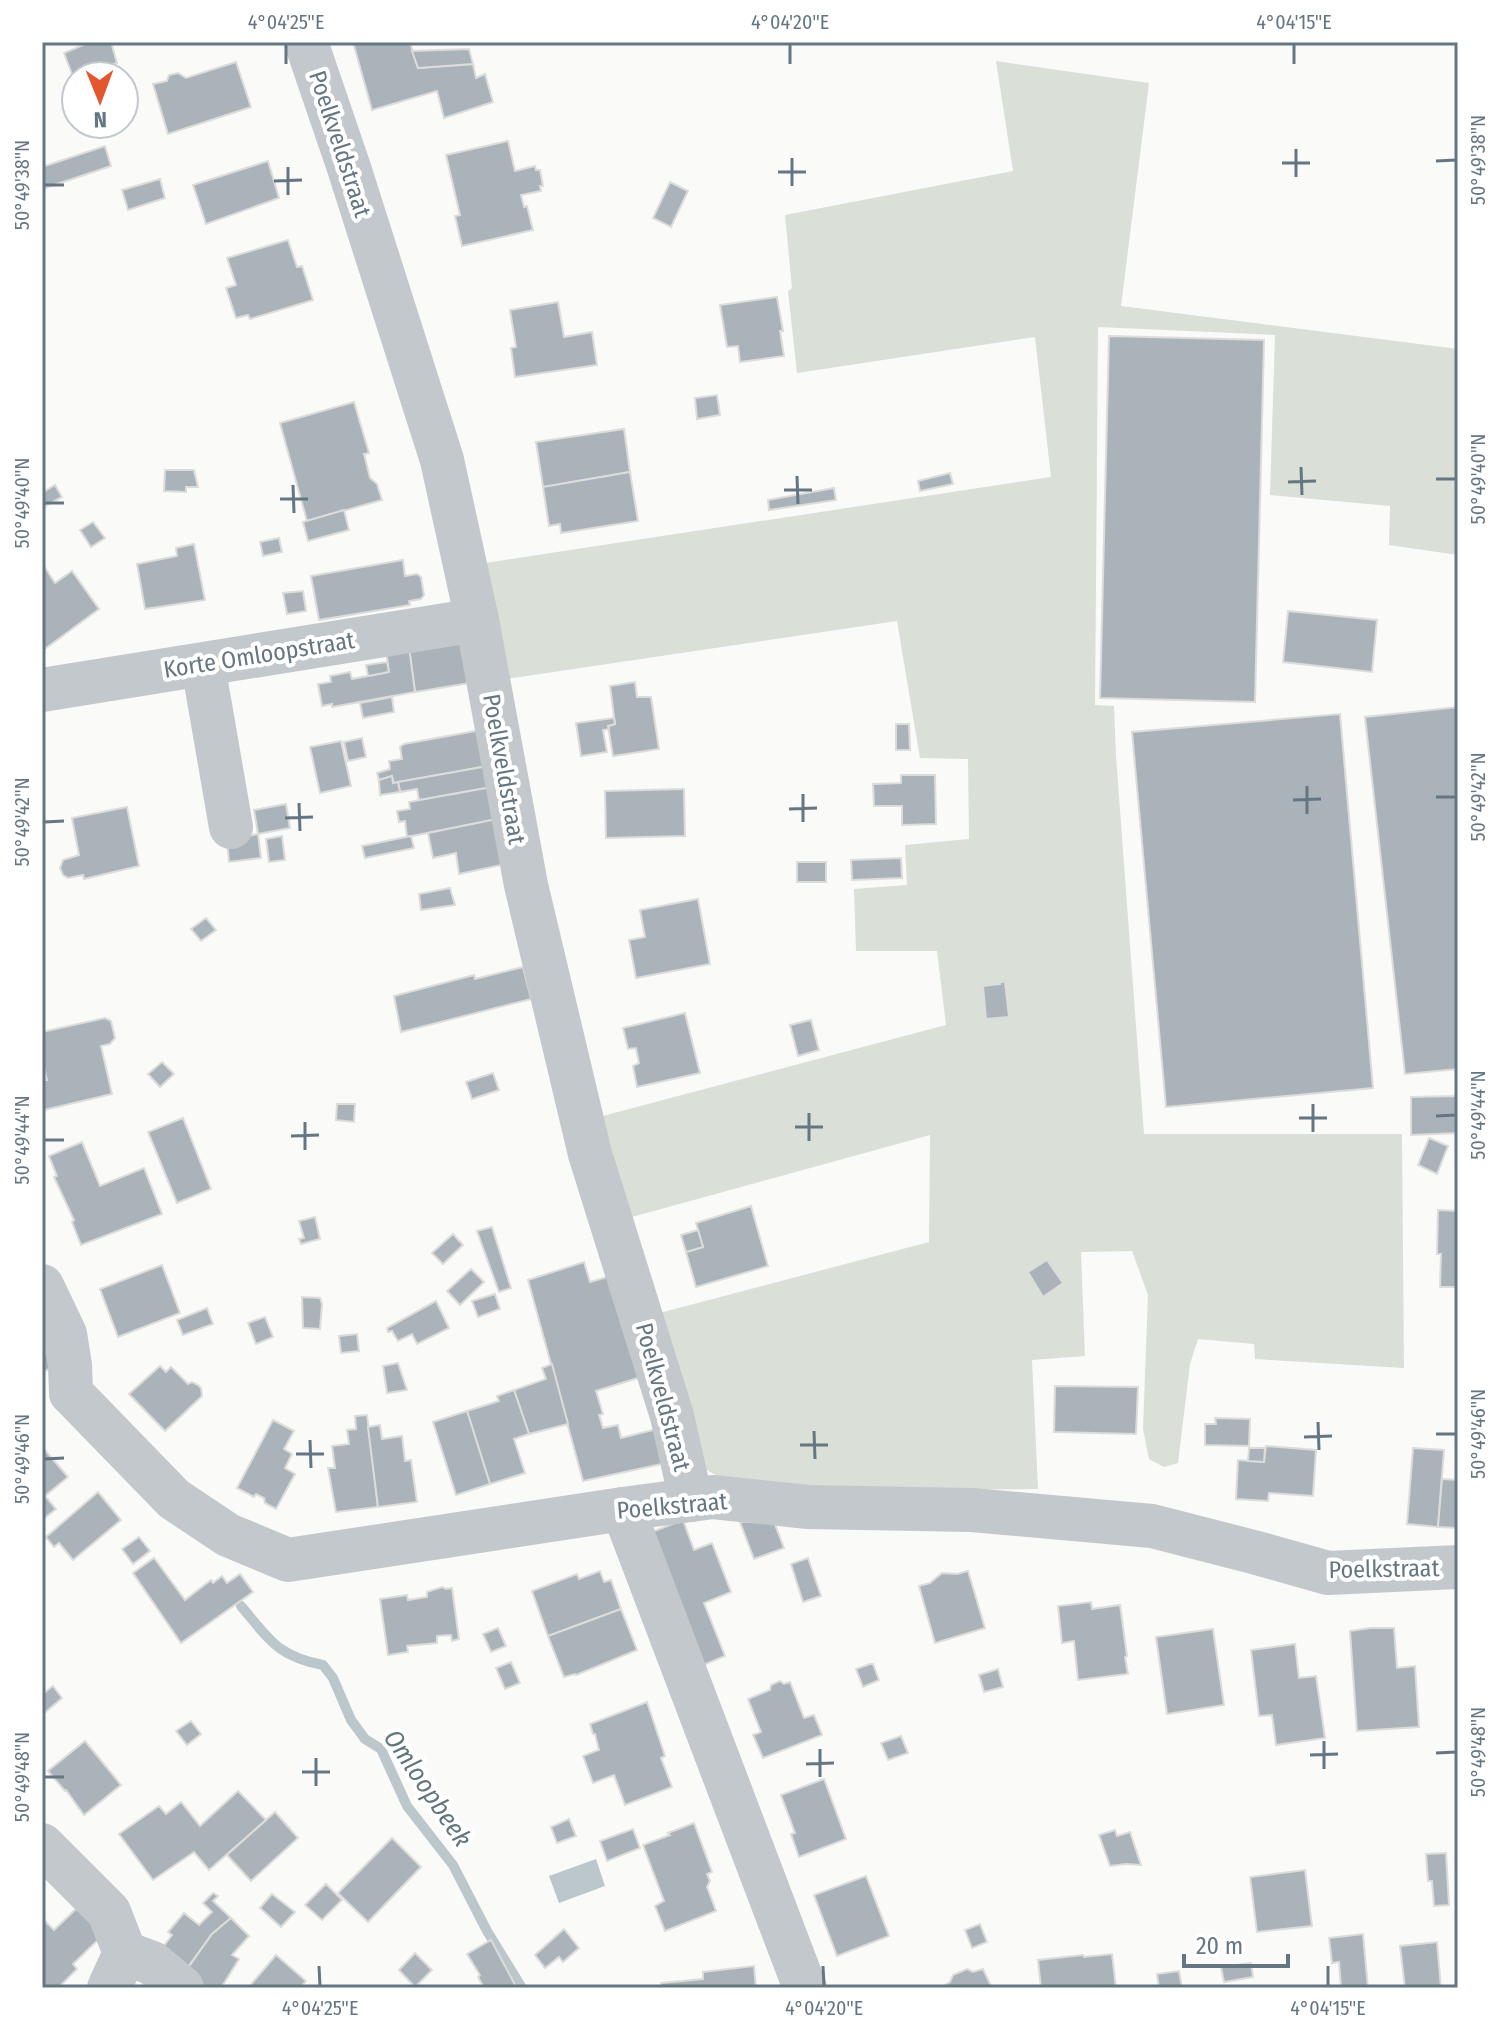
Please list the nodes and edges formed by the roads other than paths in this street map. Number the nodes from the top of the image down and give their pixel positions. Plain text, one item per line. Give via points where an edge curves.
1 (306, 42) edge
2 (477, 620) junction
3 (203, 665) junction
4 (42, 690) edge
5 (231, 827) dead end
6 (42, 1286) edge
7 (56, 1401) edge
8 (691, 1500) junction
9 (623, 1509) junction
10 (1458, 1567) edge
11 (42, 1845) edge
12 (117, 1971) edge
13 (182, 1988) edge
14 (805, 1988) edge

1 - 2 street, Poelkveldstraat via 442,460
2 - 3 street, Korte Omloopstraat
2 - 8 street, Poelkveldstraat via 526,885 590,1154 672,1416
3 - 4 street, Korte Omloopstraat
3 - 5 street
6 - 7 street via 65,1334 70,1365
7 - 9 street, Poelkstraat via 174,1499 228,1535 288,1560
8 - 9 street, Poelkstraat
8 - 10 street, Poelkstraat via 972,1510 1152,1526 1328,1573
9 - 14 street
11 - 12 street via 109,1912
12 - 13 street via 152,1963

